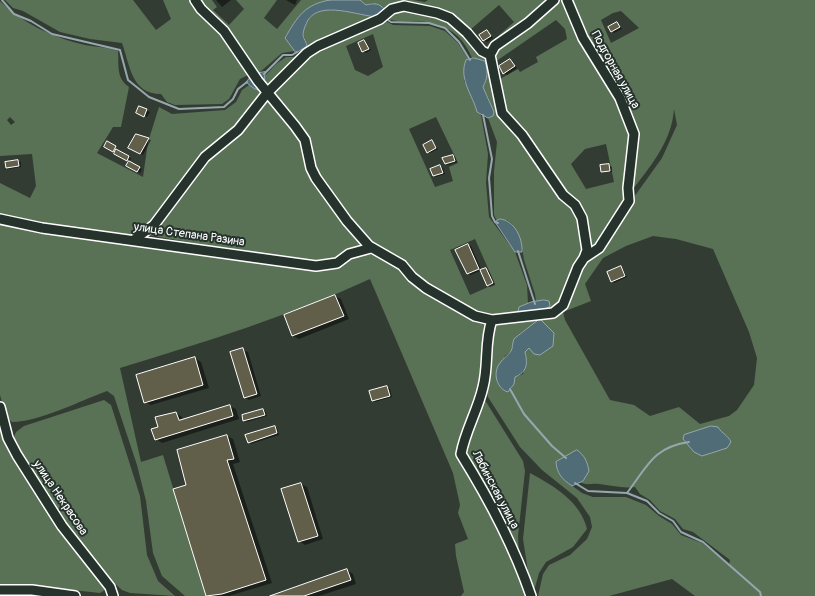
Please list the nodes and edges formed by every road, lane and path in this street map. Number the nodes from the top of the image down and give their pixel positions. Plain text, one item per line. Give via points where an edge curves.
1 (195, 0) edge
2 (554, 0) edge
3 (567, 0) edge
4 (490, 55) junction
5 (267, 93) junction
6 (0, 219) edge
7 (135, 240) junction
8 (371, 248) junction
9 (584, 258) junction
10 (492, 320) junction
11 (0, 407) edge
12 (8, 592) edge
13 (75, 596) edge
14 (113, 596) edge
15 (531, 596) edge

1 - 5 street via 224,30
2 - 4 street via 528,23 495,46
3 - 9 street, Подгорная улица via 583,38 620,98 634,134 629,201 599,248
4 - 5 street via 450,18 404,6 392,9 380,19 318,46 307,53
4 - 9 street via 502,113 522,135 582,218 587,250
5 - 7 street via 238,130 205,157 154,225
5 - 8 street via 305,140 310,168 316,178 347,221
6 - 7 street, улица Степана Разина via 42,228
7 - 8 street, улица Степана Разина via 316,266 337,263 349,254
8 - 10 street via 402,266 426,288 475,316
9 - 10 street via 563,305 553,313
10 - 15 street, Лабинская улица via 488,332 483,387 463,438 461,454 485,493 525,577
11 - 14 street, улица Некрасова via 8,438 17,455 62,526 110,587
12 - 13 street via 56,592

